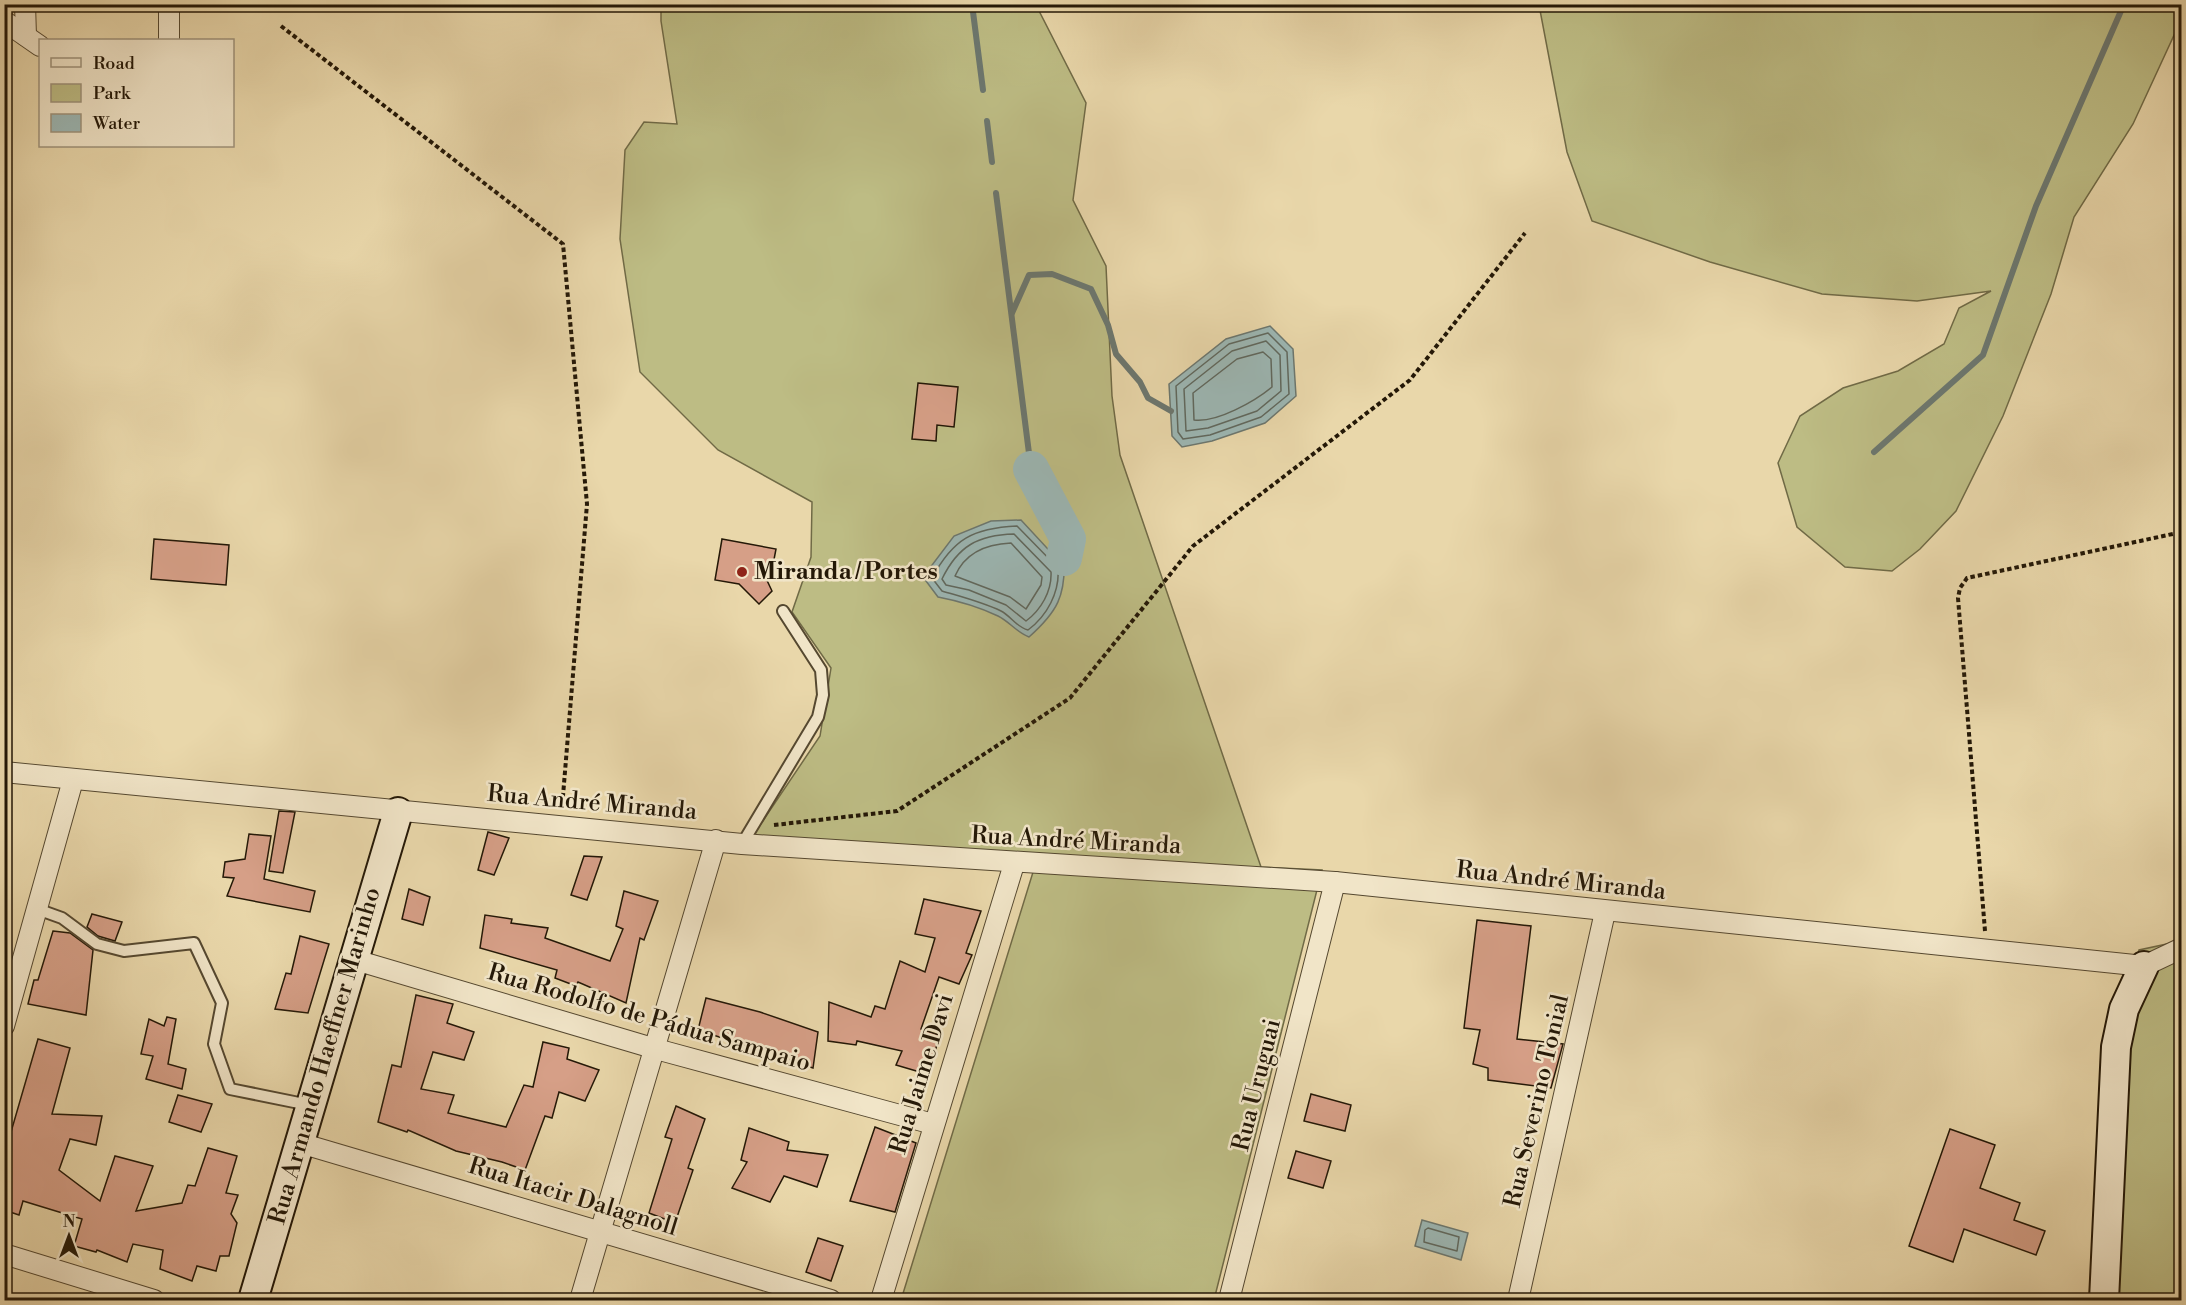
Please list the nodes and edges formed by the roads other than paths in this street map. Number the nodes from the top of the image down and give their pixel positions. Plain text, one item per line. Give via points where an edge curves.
1 (25, 4) edge
2 (169, 4) edge
3 (4, 21) edge
4 (169, 39) edge
5 (33, 41) edge
6 (783, 611) dead end
7 (4, 772) edge
8 (73, 780) junction
9 (398, 812) junction
10 (747, 836) junction
11 (716, 840) junction
12 (1014, 864) junction
13 (1335, 882) junction
14 (37, 909) junction
15 (1605, 912) junction
16 (2181, 948) edge
17 (352, 959) junction
18 (2144, 966) junction
19 (4, 1026) edge
20 (656, 1048) junction
21 (311, 1105) junction
22 (933, 1124) junction
23 (300, 1143) junction
24 (600, 1232) junction
25 (4, 1254) edge
26 (154, 1300) edge
27 (253, 1300) edge
28 (580, 1300) edge
29 (831, 1300) edge
30 (881, 1300) edge
31 (1229, 1300) edge
32 (1518, 1300) edge
33 (2104, 1300) edge

1 - 5 street
2 - 4 street
3 - 5 street
6 - 10 lane via 821,670 823,695 818,717
7 - 8 street, Rua André Miranda
8 - 9 street, Rua André Miranda
8 - 14 street
9 - 11 street, Rua André Miranda
9 - 17 street, Rua Armando Haeffner Marinho
10 - 11 street, Rua André Miranda
10 - 12 street, Rua André Miranda
11 - 20 street
12 - 13 street, Rua André Miranda
12 - 22 street, Rua Jaime Davi
13 - 15 street, Rua André Miranda
13 - 31 street, Rua Uruguai
14 - 19 street
14 - 21 lane via 62,918 97,944 124,951 194,943 222,1002 214,1044 230,1089
15 - 18 street, Rua André Miranda
15 - 32 street, Rua Severino Tonial
16 - 18 street
17 - 20 street, Rua Rodolfo de Pádua Sampaio
17 - 21 street, Rua Armando Haeffner Marinho
18 - 33 street via 2124,1009 2116,1047
20 - 22 street, Rua Rodolfo de Pádua Sampaio
20 - 24 street
21 - 23 street, Rua Armando Haeffner Marinho
22 - 30 street, Rua Jaime Davi
23 - 24 street, Rua Itacir Dalagnoll
23 - 27 street, Rua Armando Haeffner Marinho
24 - 28 street
24 - 29 street, Rua Itacir Dalagnoll
25 - 26 street

